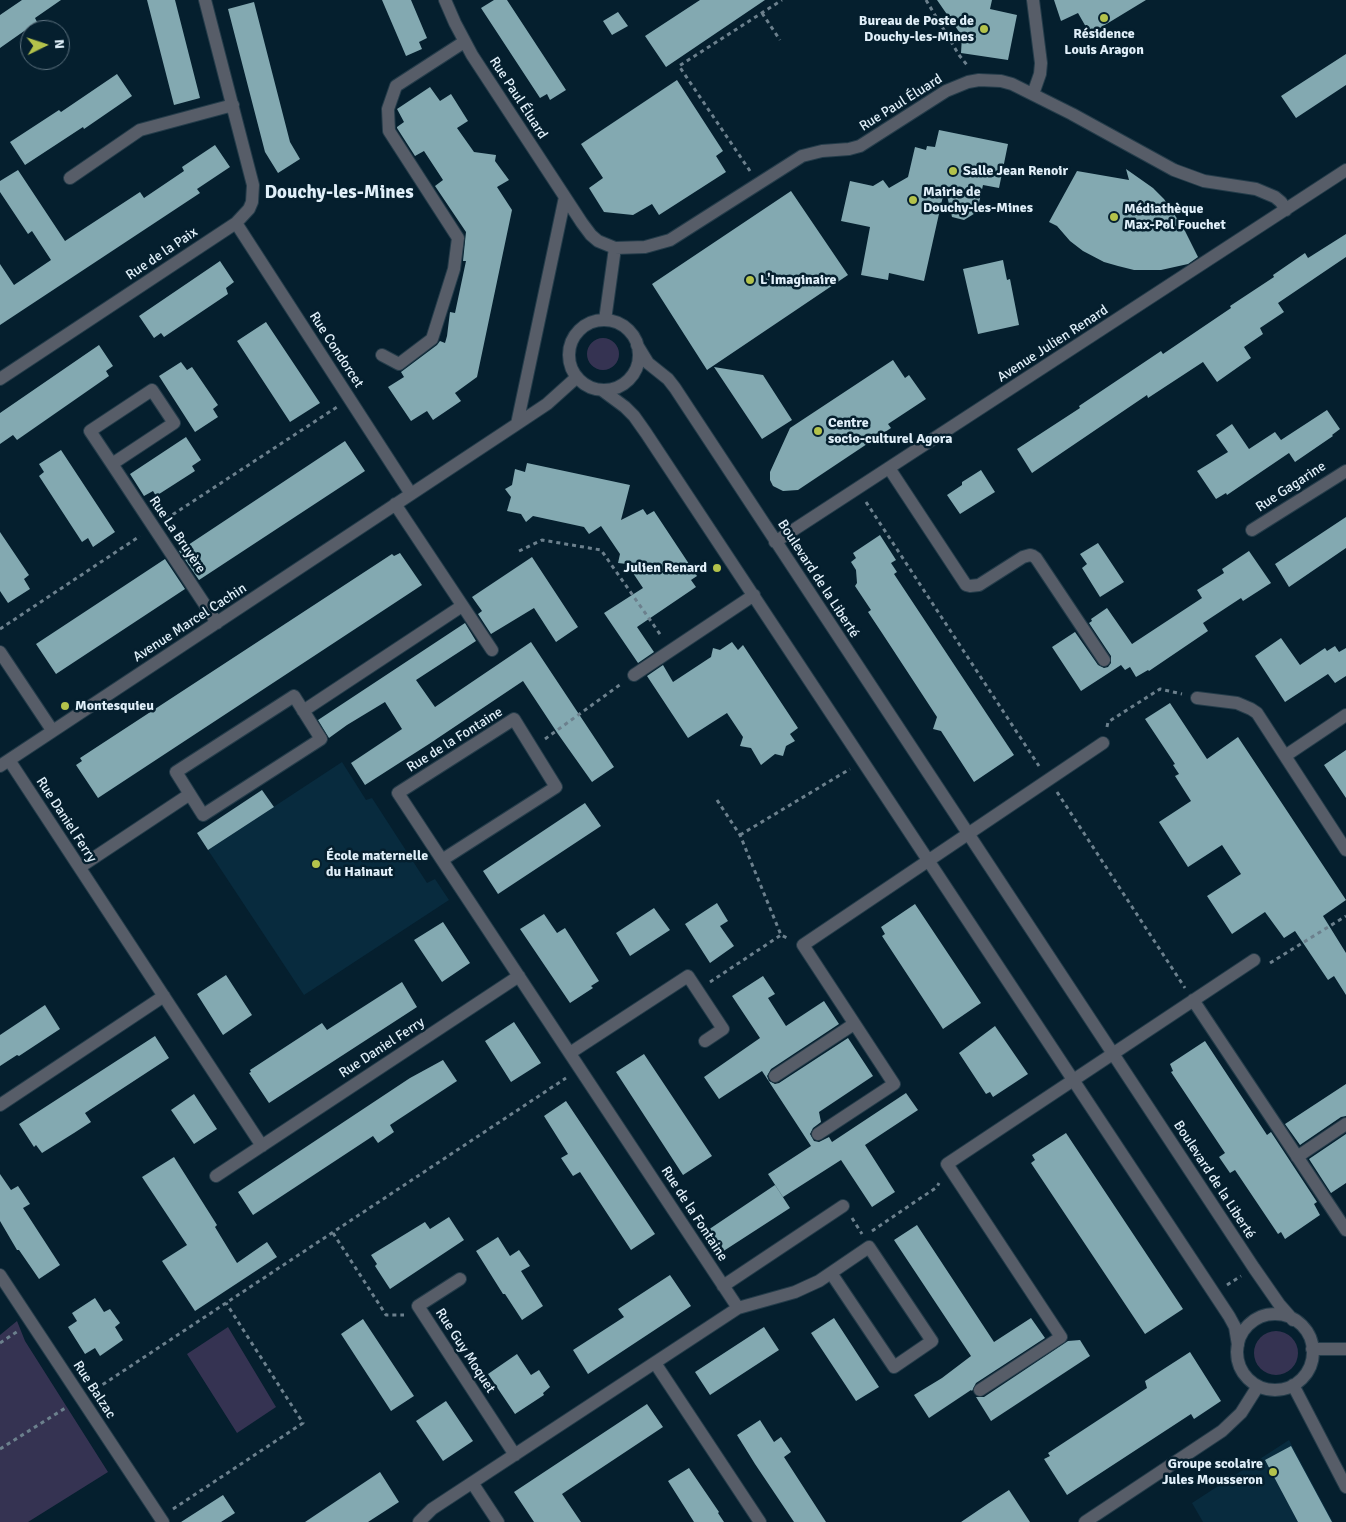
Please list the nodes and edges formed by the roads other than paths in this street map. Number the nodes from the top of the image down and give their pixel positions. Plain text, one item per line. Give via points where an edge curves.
1 (206, 0) edge
2 (445, 0) edge
3 (1033, 0) edge
4 (464, 42) junction
5 (1033, 94) junction
6 (233, 105) junction
7 (1346, 170) edge
8 (70, 178) dead end
9 (565, 197) junction
10 (1286, 210) junction
11 (236, 223) junction
12 (615, 248) junction
13 (605, 320) junction
14 (637, 345) junction
15 (382, 355) dead end
16 (577, 377) junction
17 (0, 379) edge
18 (602, 390) junction
19 (517, 424) junction
20 (112, 464) junction
21 (889, 468) junction
22 (1346, 471) edge
23 (411, 494) junction
24 (395, 504) junction
25 (1252, 530) dead end
26 (775, 542) junction
27 (754, 595) junction
28 (462, 606) junction
29 (217, 623) junction
30 (492, 650) dead end
31 (0, 652) edge
32 (1104, 660) dead end
33 (634, 675) road end
34 (1197, 698) road end
35 (303, 710) junction
36 (1346, 715) edge
37 (52, 730) junction
38 (1103, 743) road end
39 (1285, 756) junction
40 (4, 763) edge
41 (190, 794) junction
42 (968, 834) junction
43 (1346, 850) edge
44 (442, 860) junction
45 (929, 860) junction
46 (80, 868) junction
47 (1254, 960) road end
48 (519, 976) junction
49 (164, 996) junction
50 (1193, 1000) junction
51 (854, 1024) junction
52 (705, 1041) dead end
53 (570, 1053) junction
54 (1113, 1054) junction
55 (775, 1076) dead end
56 (1074, 1080) junction
57 (0, 1105) edge
58 (1346, 1124) edge
59 (818, 1134) dead end
60 (262, 1146) junction
61 (1298, 1156) junction
62 (216, 1176) dead end
63 (844, 1206) dead end
64 (1346, 1230) edge
65 (831, 1273) junction
66 (0, 1275) edge
67 (460, 1279) dead end
68 (723, 1286) junction
69 (738, 1308) junction
70 (1293, 1320) junction
71 (1238, 1345) junction
72 (1312, 1348) junction
73 (1346, 1349) edge
74 (655, 1363) junction
75 (1293, 1385) junction
76 (1258, 1386) junction
77 (980, 1390) dead end
78 (515, 1455) junction
79 (473, 1484) junction
80 (1346, 1487) edge
81 (161, 1520) edge
82 (419, 1522) edge
83 (498, 1522) edge
84 (760, 1522) edge
85 (1085, 1522) edge

1 - 6 street, Rue de la Paix
2 - 4 street, Rue Paul Éluard
3 - 5 street via 1041,63
4 - 9 street, Rue Paul Éluard
4 - 15 street via 396,86 388,109 389,131 458,238 454,269 432,339 399,364
5 - 10 street, Rue Paul Éluard via 1174,170 1204,181 1261,191 1275,197
5 - 12 street, Rue Paul Éluard via 1001,81 968,82 946,91 860,146 802,156 670,240 645,247
6 - 8 street via 140,130
6 - 11 street, Rue de la Paix via 254,193 248,209
7 - 10 street, Avenue Julien Renard
9 - 12 street, Rue Paul Éluard via 590,235
9 - 19 street
10 - 21 street, Avenue Julien Renard
11 - 17 street, Rue de la Paix
11 - 23 street, Rue Condorcet
12 - 13 street
13 - 14 street via 625,328
13 - 16 street via 585,326 571,342 569,357
14 - 18 street via 638,360 629,378 617,387
14 - 26 street, Boulevard de la Liberté via 648,363 675,388
16 - 18 street via 588,386
16 - 19 street, Avenue Marcel Cachin via 547,404
18 - 27 street via 640,423
19 - 23 street, Avenue Marcel Cachin
20 - 20 street, Rue La Bruyère via 90,431 152,390 174,423
20 - 29 street, Rue La Bruyère
21 - 26 street, Avenue Julien Renard
21 - 32 street via 966,585 979,585 1023,557 1033,556
22 - 25 street, Rue Gagarine
23 - 24 street, Avenue Marcel Cachin
24 - 28 street
24 - 29 street, Avenue Marcel Cachin
26 - 42 street, Boulevard de la Liberté
27 - 33 street
27 - 45 street
28 - 30 street
28 - 35 street
29 - 37 street, Avenue Marcel Cachin
31 - 37 street
34 - 39 street via 1237,703 1251,709 1257,713
35 - 41 street via 294,696 176,772
35 - 41 street via 321,739 203,815
36 - 39 street
37 - 40 street, Avenue Marcel Cachin
38 - 42 street
39 - 43 street
40 - 46 street, Rue Daniel Ferry
41 - 46 street
42 - 45 street
42 - 54 street, Boulevard de la Liberté
44 - 44 street, Rue de la Fontaine via 398,793 514,719 556,787
44 - 48 street, Rue de la Fontaine
45 - 51 street via 803,945
45 - 56 street
46 - 49 street, Rue Daniel Ferry
47 - 50 street
48 - 53 street, Rue de la Fontaine
48 - 60 street, Rue Daniel Ferry
49 - 57 street
49 - 60 street, Rue Daniel Ferry
50 - 54 street
50 - 61 street
51 - 55 street
51 - 59 street via 894,1084
52 - 53 street via 723,1029 688,976
53 - 68 street, Rue de la Fontaine
54 - 56 street
54 - 70 street, Boulevard de la Liberté via 1254,1268
56 - 71 street via 1232,1321
56 - 77 street via 947,1164 1061,1337
58 - 61 street
60 - 62 street, Rue Daniel Ferry
61 - 64 street
63 - 68 street
65 - 65 street via 894,1367 932,1341 869,1247
65 - 69 street via 795,1292
66 - 81 street, Rue Balzac
67 - 78 street, Rue Guy Moquet via 418,1306
68 - 69 street, Rue de la Fontaine
69 - 74 street
70 - 71 street via 1278,1315 1262,1317 1248,1326
70 - 72 street via 1308,1334
71 - 76 street via 1240,1366 1249,1380
72 - 73 street
72 - 75 street via 1308,1370
74 - 78 street
74 - 84 street
75 - 76 street via 1278,1390
75 - 80 street
76 - 85 street via 1241,1413 1222,1431
78 - 79 street
79 - 82 street via 432,1509
79 - 83 street

